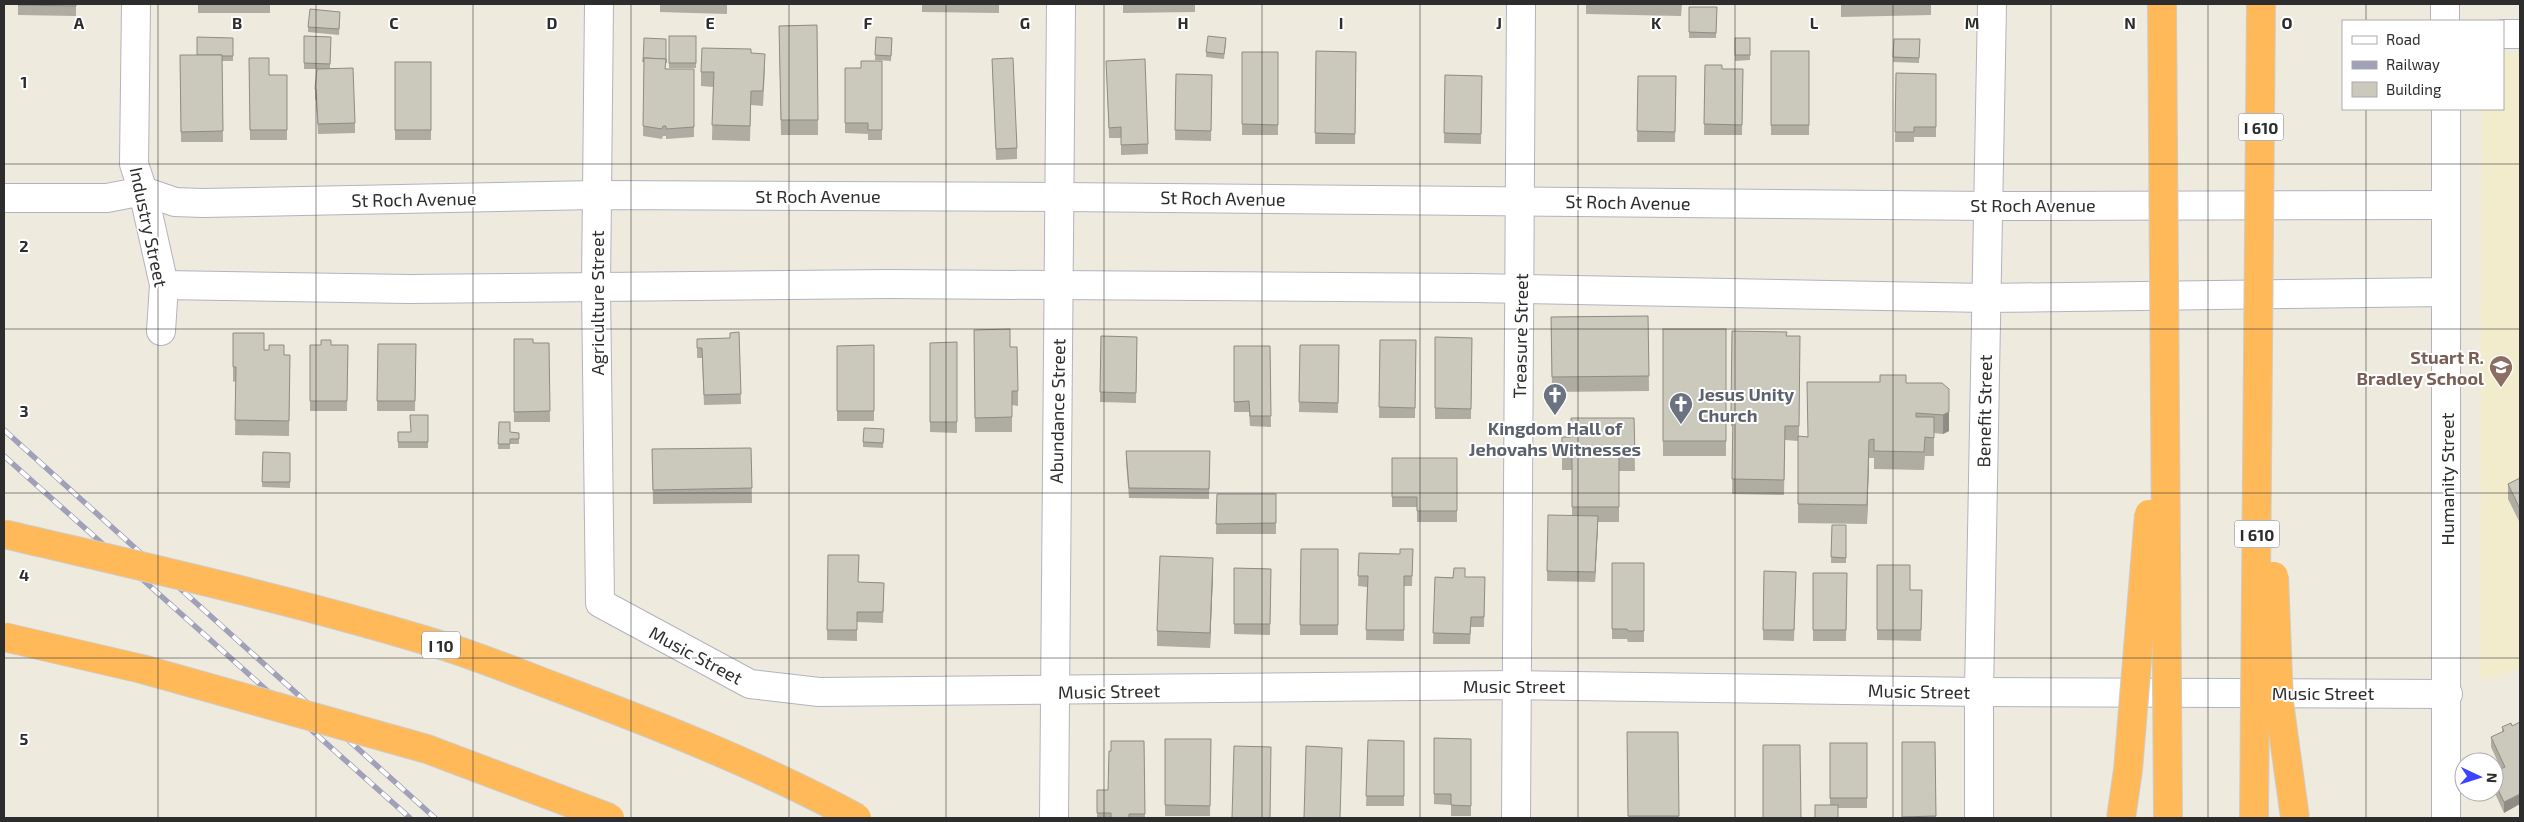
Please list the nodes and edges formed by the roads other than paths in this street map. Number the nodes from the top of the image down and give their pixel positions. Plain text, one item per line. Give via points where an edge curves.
1 (136, 4) edge
2 (599, 4) edge
3 (1061, 4) edge
4 (1522, 4) edge
5 (1992, 4) edge
6 (2162, 4) edge
7 (2261, 4) edge
8 (2445, 4) edge
9 (2445, 20) edge
10 (2504, 34) edge
11 (2520, 34) edge
12 (2446, 110) edge
13 (144, 190) junction
14 (596, 195) junction
15 (1060, 197) junction
16 (4, 198) edge
17 (1521, 201) junction
18 (2446, 204) junction
19 (1989, 206) junction
20 (2260, 250) junction
21 (164, 285) junction
22 (1059, 285) junction
23 (596, 287) junction
24 (1521, 288) junction
25 (2446, 292) junction
26 (1986, 298) junction
27 (161, 331) dead end
28 (2164, 346) junction
29 (4, 534) edge
30 (600, 603) joint
31 (4, 637) edge
32 (1516, 685) junction
33 (1054, 692) junction
34 (1979, 692) junction
35 (2448, 694) junction
36 (610, 818) edge
37 (856, 818) edge
38 (1054, 818) edge
39 (1516, 818) edge
40 (1979, 818) edge
41 (2121, 818) edge
42 (2168, 818) edge
43 (2254, 818) edge
44 (2295, 818) edge
45 (2446, 818) edge

1 - 13 street, Industry Street via 134,164
2 - 14 street, Agriculture Street
3 - 15 street, Abundance Street
4 - 17 street, Treasure Street
5 - 19 street, Benefit Street
6 - 28 highway, bridge
7 - 20 highway, I 610, bridge
8 - 9 street
10 - 11 street
12 - 18 street, Humanity Street
13 - 14 street, St Roch Avenue via 175,202 202,203
13 - 16 street via 107,198
13 - 21 street, Industry Street
14 - 15 street, St Roch Avenue
14 - 23 street, Agriculture Street
15 - 17 street, St Roch Avenue
15 - 22 street, Abundance Street
17 - 19 street, St Roch Avenue
17 - 24 street, Treasure Street
18 - 19 street, St Roch Avenue
18 - 25 street, Humanity Street
19 - 26 street, Benefit Street
20 - 43 highway, I 610, bridge
20 - 44 highway, bridge via 2280,702
21 - 23 street via 409,289
21 - 27 street, Industry Street
22 - 23 street
22 - 24 street
22 - 33 street, Abundance Street
23 - 30 street, Agriculture Street
24 - 26 street
24 - 32 street, Treasure Street
25 - 26 street
25 - 35 street, Humanity Street
26 - 34 street, Benefit Street
28 - 41 highway, bridge via 2128,770
28 - 42 highway, bridge
29 - 37 highway, I 10, bridge via 212,583 449,648 718,751
30 - 33 street, Music Street via 750,684 819,692
31 - 36 highway, bridge via 142,669 427,749
32 - 33 street, Music Street
32 - 34 street, Music Street
32 - 39 street, Treasure Street
33 - 38 street, Abundance Street
34 - 35 street, Music Street
34 - 40 street, Benefit Street
35 - 45 street, Humanity Street

